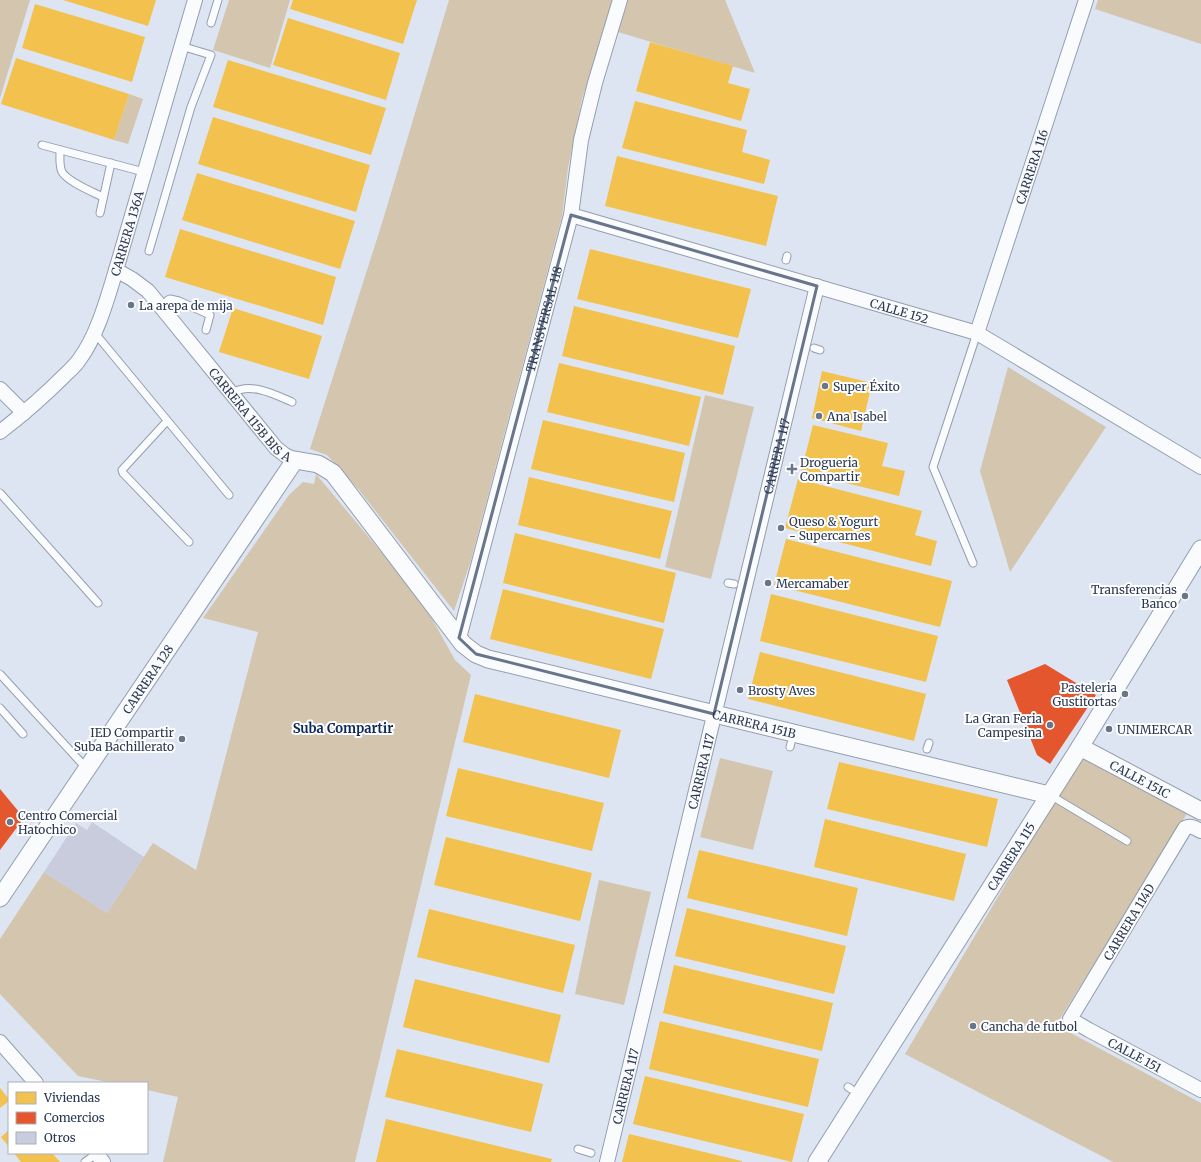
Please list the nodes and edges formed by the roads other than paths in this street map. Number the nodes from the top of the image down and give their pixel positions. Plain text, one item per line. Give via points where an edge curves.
1 (195, 0) edge
2 (218, 0) edge
3 (620, 0) edge
4 (1086, 0) edge
5 (211, 23) dead end
6 (181, 46) junction
7 (42, 145) dead end
8 (60, 150) junction
9 (111, 163) junction
10 (144, 172) junction
11 (103, 197) junction
12 (100, 213) dead end
13 (571, 215) junction
14 (149, 251) dead end
15 (116, 270) junction
16 (817, 286) junction
17 (161, 307) junction
18 (206, 330) dead end
19 (94, 332) junction
20 (977, 333) junction
21 (0, 389) edge
22 (232, 393) junction
23 (292, 402) dead end
24 (24, 413) junction
25 (167, 421) junction
26 (0, 432) edge
27 (295, 460) junction
28 (1201, 467) edge
29 (0, 493) edge
30 (229, 495) dead end
31 (189, 542) dead end
32 (1199, 558) edge
33 (973, 563) dead end
34 (98, 603) dead end
35 (461, 641) junction
36 (0, 674) edge
37 (0, 708) edge
38 (714, 714) junction
39 (23, 734) dead end
40 (1080, 747) junction
41 (87, 769) junction
42 (1049, 795) junction
43 (1201, 811) edge
44 (1195, 828) edge
45 (1127, 841) dead end
46 (0, 898) edge
47 (1070, 1019) joint
48 (0, 1042) edge
49 (35, 1082) edge
50 (1201, 1090) edge
51 (578, 1149) dead end
52 (591, 1153) dead end
53 (607, 1162) edge
54 (817, 1162) edge

1 - 6 street, CARRERA 136A
2 - 5 lane
3 - 13 street, TRANSVERSAL 118 via 581,140
4 - 20 street, CARRERA 116
6 - 10 street, CARRERA 136A
6 - 14 lane via 211,56 191,107
7 - 8 lane
8 - 9 lane
8 - 11 lane via 60,167 68,179
9 - 10 lane
9 - 11 lane
10 - 15 street, CARRERA 136A
11 - 12 lane
13 - 16 street, CALLE 152
13 - 35 street, TRANSVERSAL 118
15 - 17 street, CARRERA 115B BIS A via 148,291
15 - 19 street, CARRERA 136A
16 - 20 street, CALLE 152
16 - 38 street, CARRERA 117
17 - 18 lane via 168,300 175,299 210,315
17 - 22 street, CARRERA 115B BIS A
19 - 24 street, CARRERA 136A via 79,360
19 - 25 lane
20 - 28 street, CALLE 152
20 - 33 lane via 934,467
21 - 24 street
22 - 23 lane via 238,390 267,391
22 - 27 street, CARRERA 115B BIS A via 276,448
24 - 26 street, CARRERA 136A
25 - 30 lane
25 - 31 lane via 122,470
27 - 35 street, CARRERA 115B BIS A via 318,464 333,474
27 - 41 street, CARRERA 128
29 - 34 lane
32 - 40 street, CARRERA 115
35 - 38 street, CARRERA 151B via 476,654 488,659
36 - 41 lane
37 - 39 lane
38 - 42 street, CARRERA 151B
38 - 53 street, CARRERA 117
40 - 42 street, CARRERA 115
40 - 43 street, CALLE 151C
41 - 46 street, CARRERA 128
42 - 45 lane
42 - 54 street, CARRERA 115
44 - 47 street, CARRERA 114D via 1185,828
47 - 50 street, CALLE 151
48 - 49 street
51 - 52 lane

